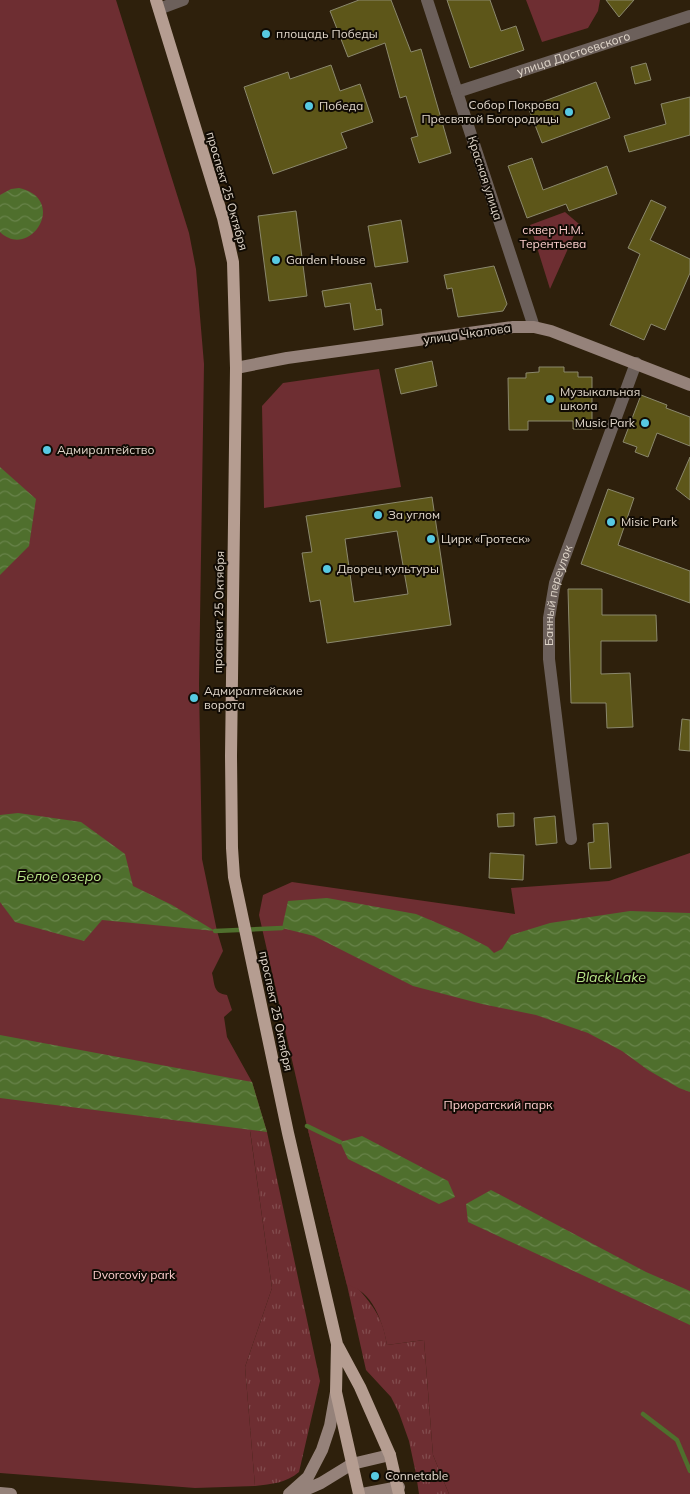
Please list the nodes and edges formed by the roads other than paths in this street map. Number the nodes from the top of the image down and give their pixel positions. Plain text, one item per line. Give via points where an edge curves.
1 (183, 0) edge
2 (427, 0) edge
3 (157, 4) edge
4 (690, 16) edge
5 (457, 92) junction
6 (534, 328) junction
7 (636, 363) junction
8 (236, 368) junction
9 (690, 385) edge
10 (571, 839) dead end
11 (337, 1344) junction
12 (336, 1392) junction
13 (390, 1455) junction
14 (352, 1464) junction
15 (399, 1490) edge
16 (0, 1493) edge
17 (11, 1494) edge
18 (289, 1494) edge
19 (296, 1494) edge
20 (360, 1494) edge

1 - 3 street
2 - 5 street, Красная улица
3 - 8 main road, проспект 25 Октября via 230,246
4 - 5 street, улица Достоевского
5 - 6 street, Красная улица
6 - 7 main road, улица Чкалова via 551,331
6 - 8 main road, улица Чкалова via 513,327
7 - 9 main road, улица Чкалова
7 - 10 street, Банный переулок via 555,583 549,618 549,659
8 - 11 main road, проспект 25 Октября via 231,756 234,877
11 - 12 main road
11 - 13 main road
12 - 14 main road
12 - 18 main road via 322,1450 308,1477
13 - 14 main road
13 - 15 main road
14 - 19 main road
14 - 20 main road
15 - 20 main road
16 - 17 main road

